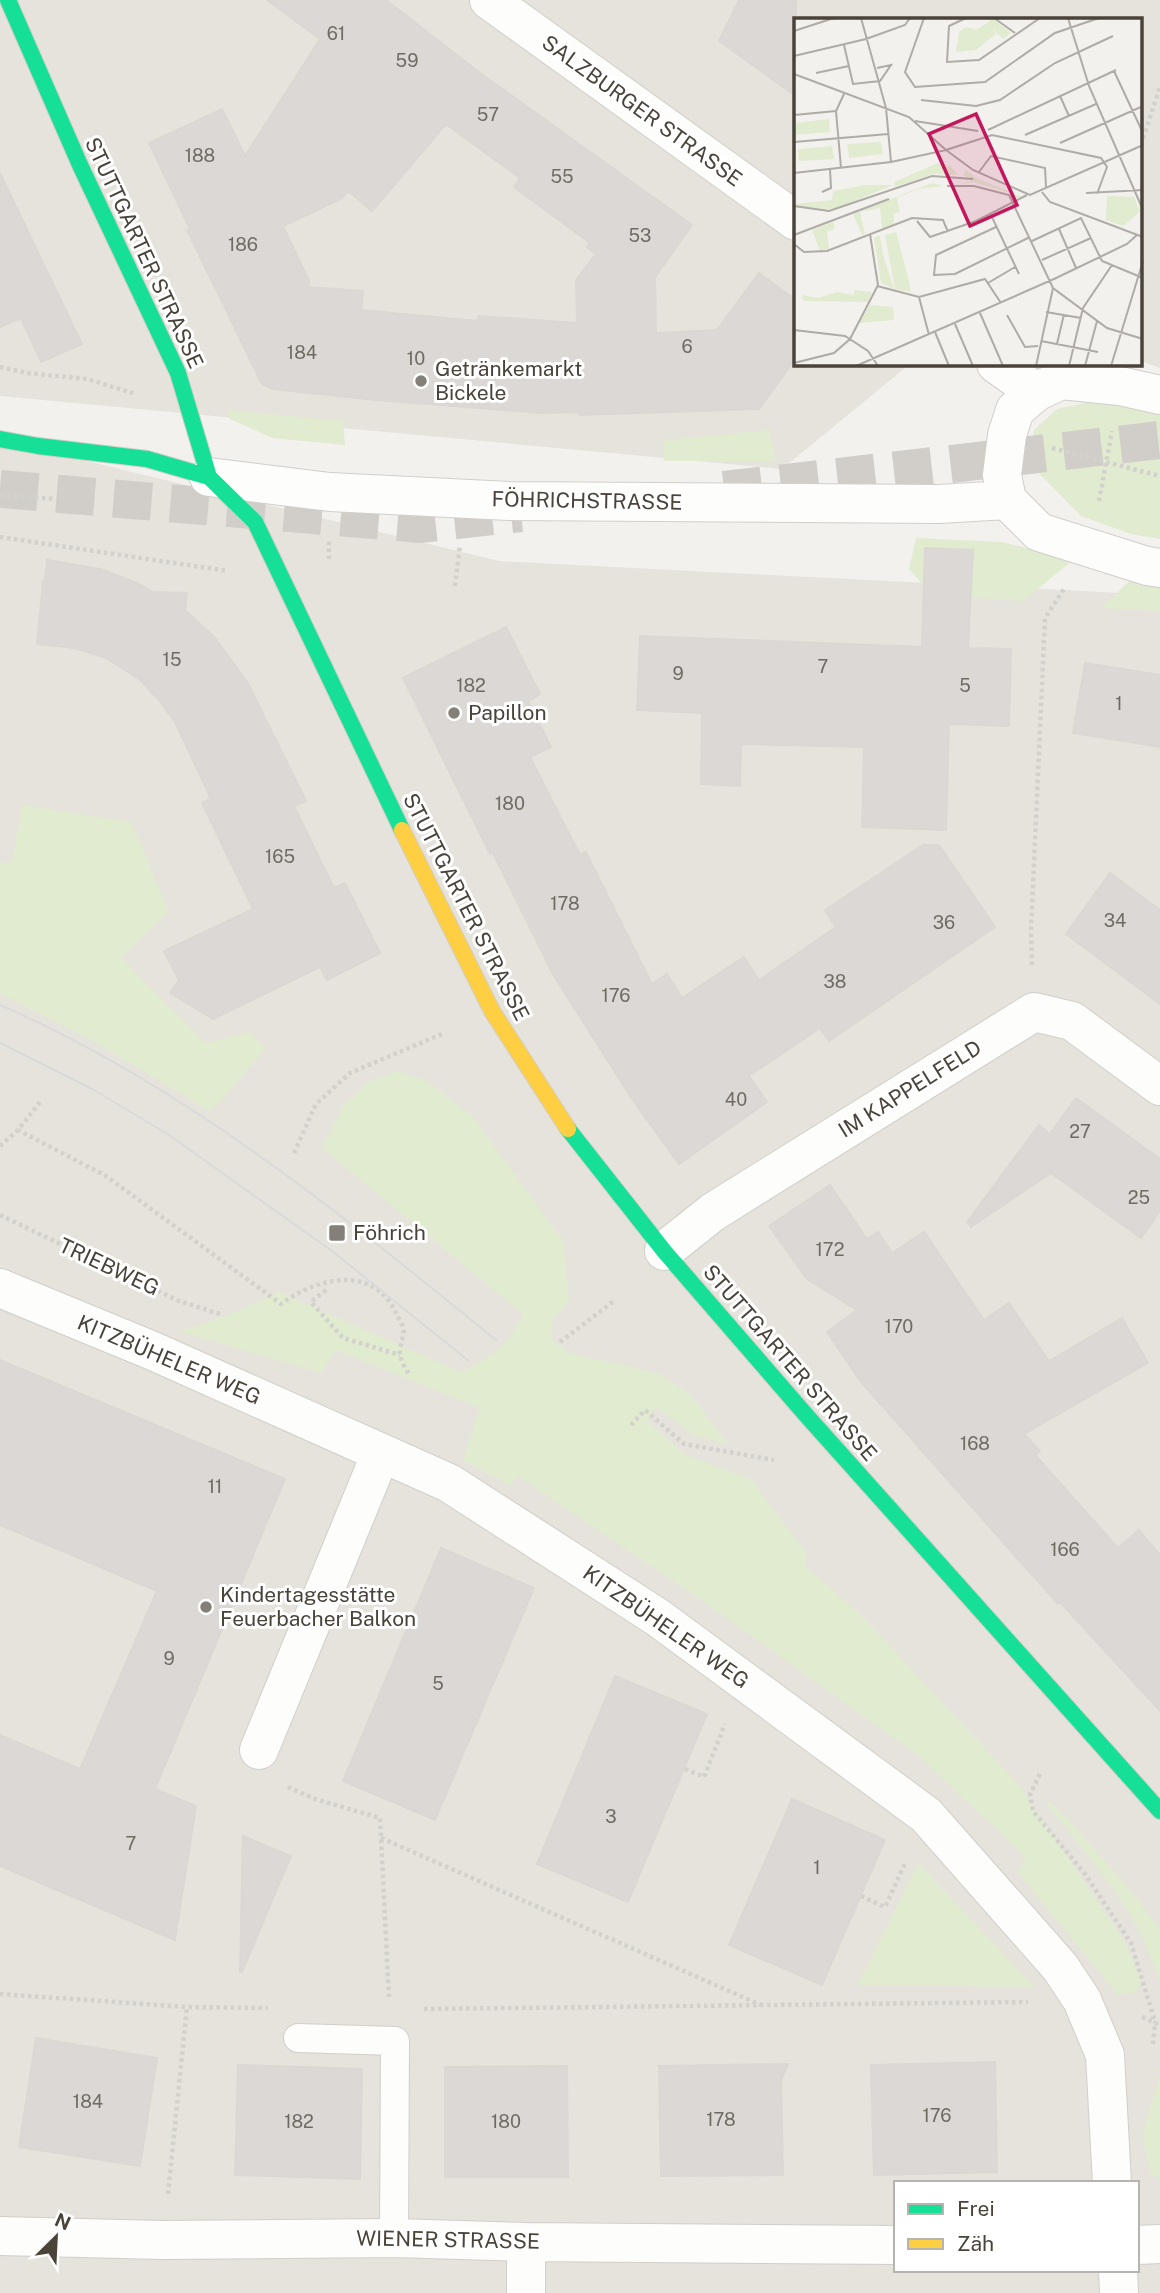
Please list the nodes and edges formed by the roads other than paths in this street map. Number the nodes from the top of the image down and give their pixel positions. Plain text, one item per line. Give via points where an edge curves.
1 (8, 0) edge
2 (489, 0) edge
3 (794, 220) edge
4 (999, 366) edge
5 (1036, 392) junction
6 (1160, 396) edge
7 (0, 439) edge
8 (209, 477) junction
9 (1007, 500) junction
10 (1160, 568) edge
11 (1160, 1086) edge
12 (664, 1251) junction
13 (0, 1288) edge
14 (381, 1453) junction
15 (260, 1749) road end
16 (1160, 1811) edge
17 (298, 2038) dead end
18 (1112, 2181) edge
19 (0, 2236) edge
20 (394, 2238) junction
21 (526, 2242) junction
22 (1160, 2244) edge
23 (894, 2245) edge
24 (1139, 2245) edge
25 (1118, 2272) edge
26 (526, 2293) edge
27 (1119, 2293) edge

1 - 8 main road, STUTTGARTER STRASSE via 178,373
2 - 3 street, SALZBURGER STRASSE
4 - 5 street
5 - 6 street via 1061,380
5 - 9 street via 1015,410 1007,435 1003,475
7 - 8 main road, FÖHRICHSTRASSE via 147,459
8 - 9 street, FÖHRICHSTRASSE via 330,492 509,501 939,504
8 - 12 main road, STUTTGARTER STRASSE via 255,522 492,1011 578,1143
9 - 10 street via 1039,533
11 - 12 street, IM KAPPELFELD via 1072,1021 1034,1012 713,1212
12 - 16 main road, STUTTGARTER STRASSE
13 - 14 street, KITZBÜHELER WEG
14 - 15 street
14 - 18 street, KITZBÜHELER WEG via 449,1482 657,1618 926,1815 1060,1967 1082,2000 1105,2055
17 - 20 lane via 395,2041
19 - 20 street, WIENER STRASSE
20 - 21 street, WIENER STRASSE
21 - 23 street, WIENER STRASSE
21 - 26 street
22 - 24 street
25 - 27 street

